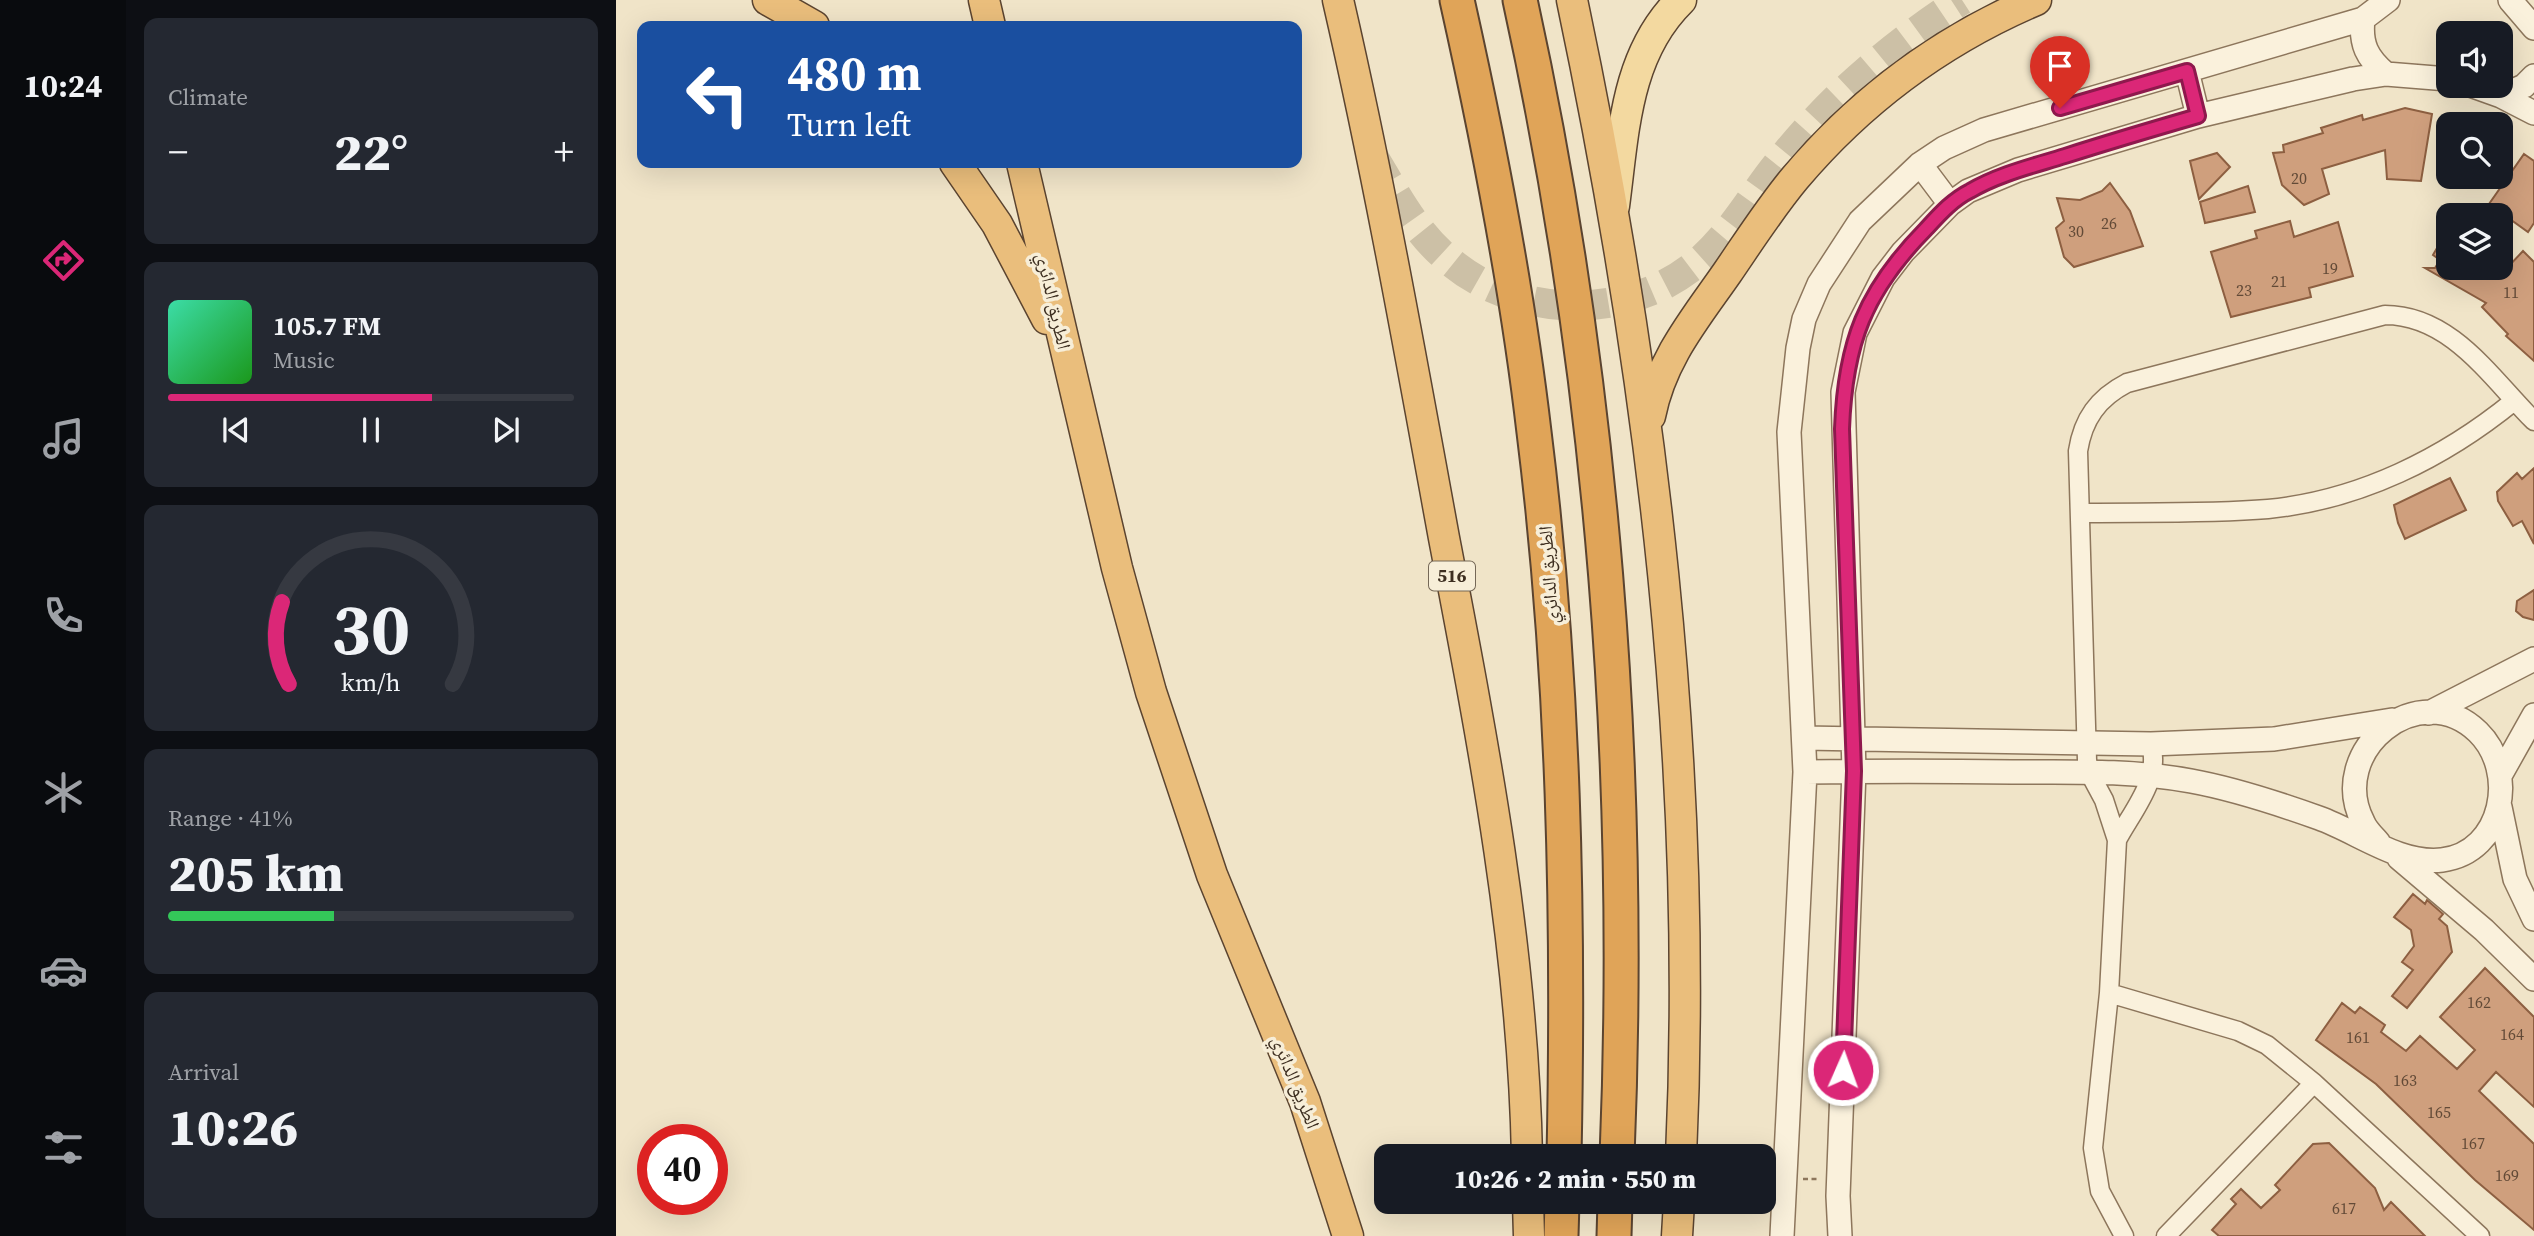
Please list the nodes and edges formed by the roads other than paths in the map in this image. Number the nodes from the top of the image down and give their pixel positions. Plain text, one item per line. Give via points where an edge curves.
1 (768, 0) edge
2 (984, 0) edge
3 (1338, 0) edge
4 (1457, 0) edge
5 (1520, 0) edge
6 (1572, 0) edge
7 (1681, 0) edge
8 (2036, 0) edge
9 (2388, 0) edge
10 (2363, 19) junction
11 (805, 21) edge
12 (989, 21) edge
13 (2187, 71) junction
14 (2386, 74) junction
15 (2534, 76) edge
16 (2436, 78) edge
17 (2513, 91) edge
18 (2505, 98) edge
19 (2534, 113) edge
20 (2198, 116) junction
21 (1920, 164) junction
22 (958, 168) edge
23 (1023, 168) edge
24 (1950, 205) junction
25 (1613, 209) junction
26 (1068, 358) junction
27 (2514, 401) junction
28 (2534, 421) edge
29 (1647, 430) junction
30 (2081, 513) junction
31 (2534, 659) edge
32 (2429, 713) junction
33 (2534, 715) edge
34 (2402, 718) junction
35 (1804, 738) junction
36 (1853, 741) junction
37 (2088, 741) junction
38 (2151, 744) junction
39 (1854, 771) junction
40 (1805, 772) junction
41 (2089, 772) junction
42 (2501, 774) junction
43 (2153, 776) junction
44 (2500, 807) junction
45 (2117, 840) junction
46 (2386, 848) junction
47 (2534, 919) edge
48 (2534, 979) edge
49 (2109, 993) junction
50 (2314, 1083) junction
51 (1526, 1144) edge
52 (1564, 1144) edge
53 (1617, 1144) edge
54 (1681, 1144) edge
55 (1528, 1214) edge
56 (1562, 1214) edge
57 (1615, 1214) edge
58 (1678, 1214) edge
59 (1348, 1236) edge
60 (1529, 1236) edge
61 (1561, 1236) edge
62 (1614, 1236) edge
63 (1677, 1236) edge
64 (1782, 1236) edge
65 (1840, 1236) edge
66 (2124, 1236) edge
67 (2166, 1236) edge
68 (2480, 1236) edge

1 - 11 highway
2 - 12 highway
3 - 51 highway, 516 via 1392,255 1492,805 1517,1002
4 - 52 highway, الطريق الدائري via 1513,281 1543,509 1563,864
5 - 53 highway via 1573,291 1603,556 1620,859
6 - 25 highway
7 - 25 main road via 1648,43 1633,80
8 - 29 highway via 1927,58 1870,102 1817,152 1688,324 1658,386
9 - 10 street
10 - 13 street
10 - 14 street via 2365,50
13 - 20 street
13 - 21 street via 1984,130
14 - 16 street
14 - 20 street
15 - 17 street
18 - 19 street
20 - 24 street via 2018,170 1968,191
21 - 24 street
21 - 35 street via 1860,221 1838,251 1804,319 1798,348 1789,432
22 - 26 highway via 997,225
23 - 26 highway, الطريق الدائري
24 - 36 street via 1903,252 1867,304 1855,333 1843,392
25 - 29 highway
26 - 59 highway, الطريق الدائري via 1117,568 1170,753 1235,935 1305,1102
27 - 28 street
27 - 30 street via 2437,455 2394,476 2309,503 2241,510
27 - 30 street via 2434,325 2402,314 2369,318 2114,390 2092,410 2080,436
29 - 54 highway via 1664,573 1678,762 1684,951
30 - 37 street
31 - 32 street
32 - 34 street
32 - 42 street via 2454,717 2476,731 2493,750
33 - 42 street
34 - 38 street via 2274,739
34 - 46 street via 2380,731 2364,750 2355,774 2355,799 2363,823
35 - 36 street
35 - 40 street
36 - 37 street
36 - 39 street
37 - 38 street
37 - 41 street
38 - 43 street
39 - 40 street
39 - 41 street
39 - 65 street
40 - 64 street
41 - 43 street
41 - 45 street
42 - 44 street
43 - 45 street
43 - 46 street via 2233,790 2321,819
44 - 46 street via 2488,831 2469,849 2445,860 2419,861
44 - 47 street via 2515,879
45 - 49 street
46 - 48 street via 2484,930
49 - 50 street via 2238,1031 2267,1045
49 - 66 street via 2093,1149 2100,1191
50 - 67 street
50 - 68 street
55 - 60 highway
56 - 61 highway
57 - 62 highway
58 - 63 highway

